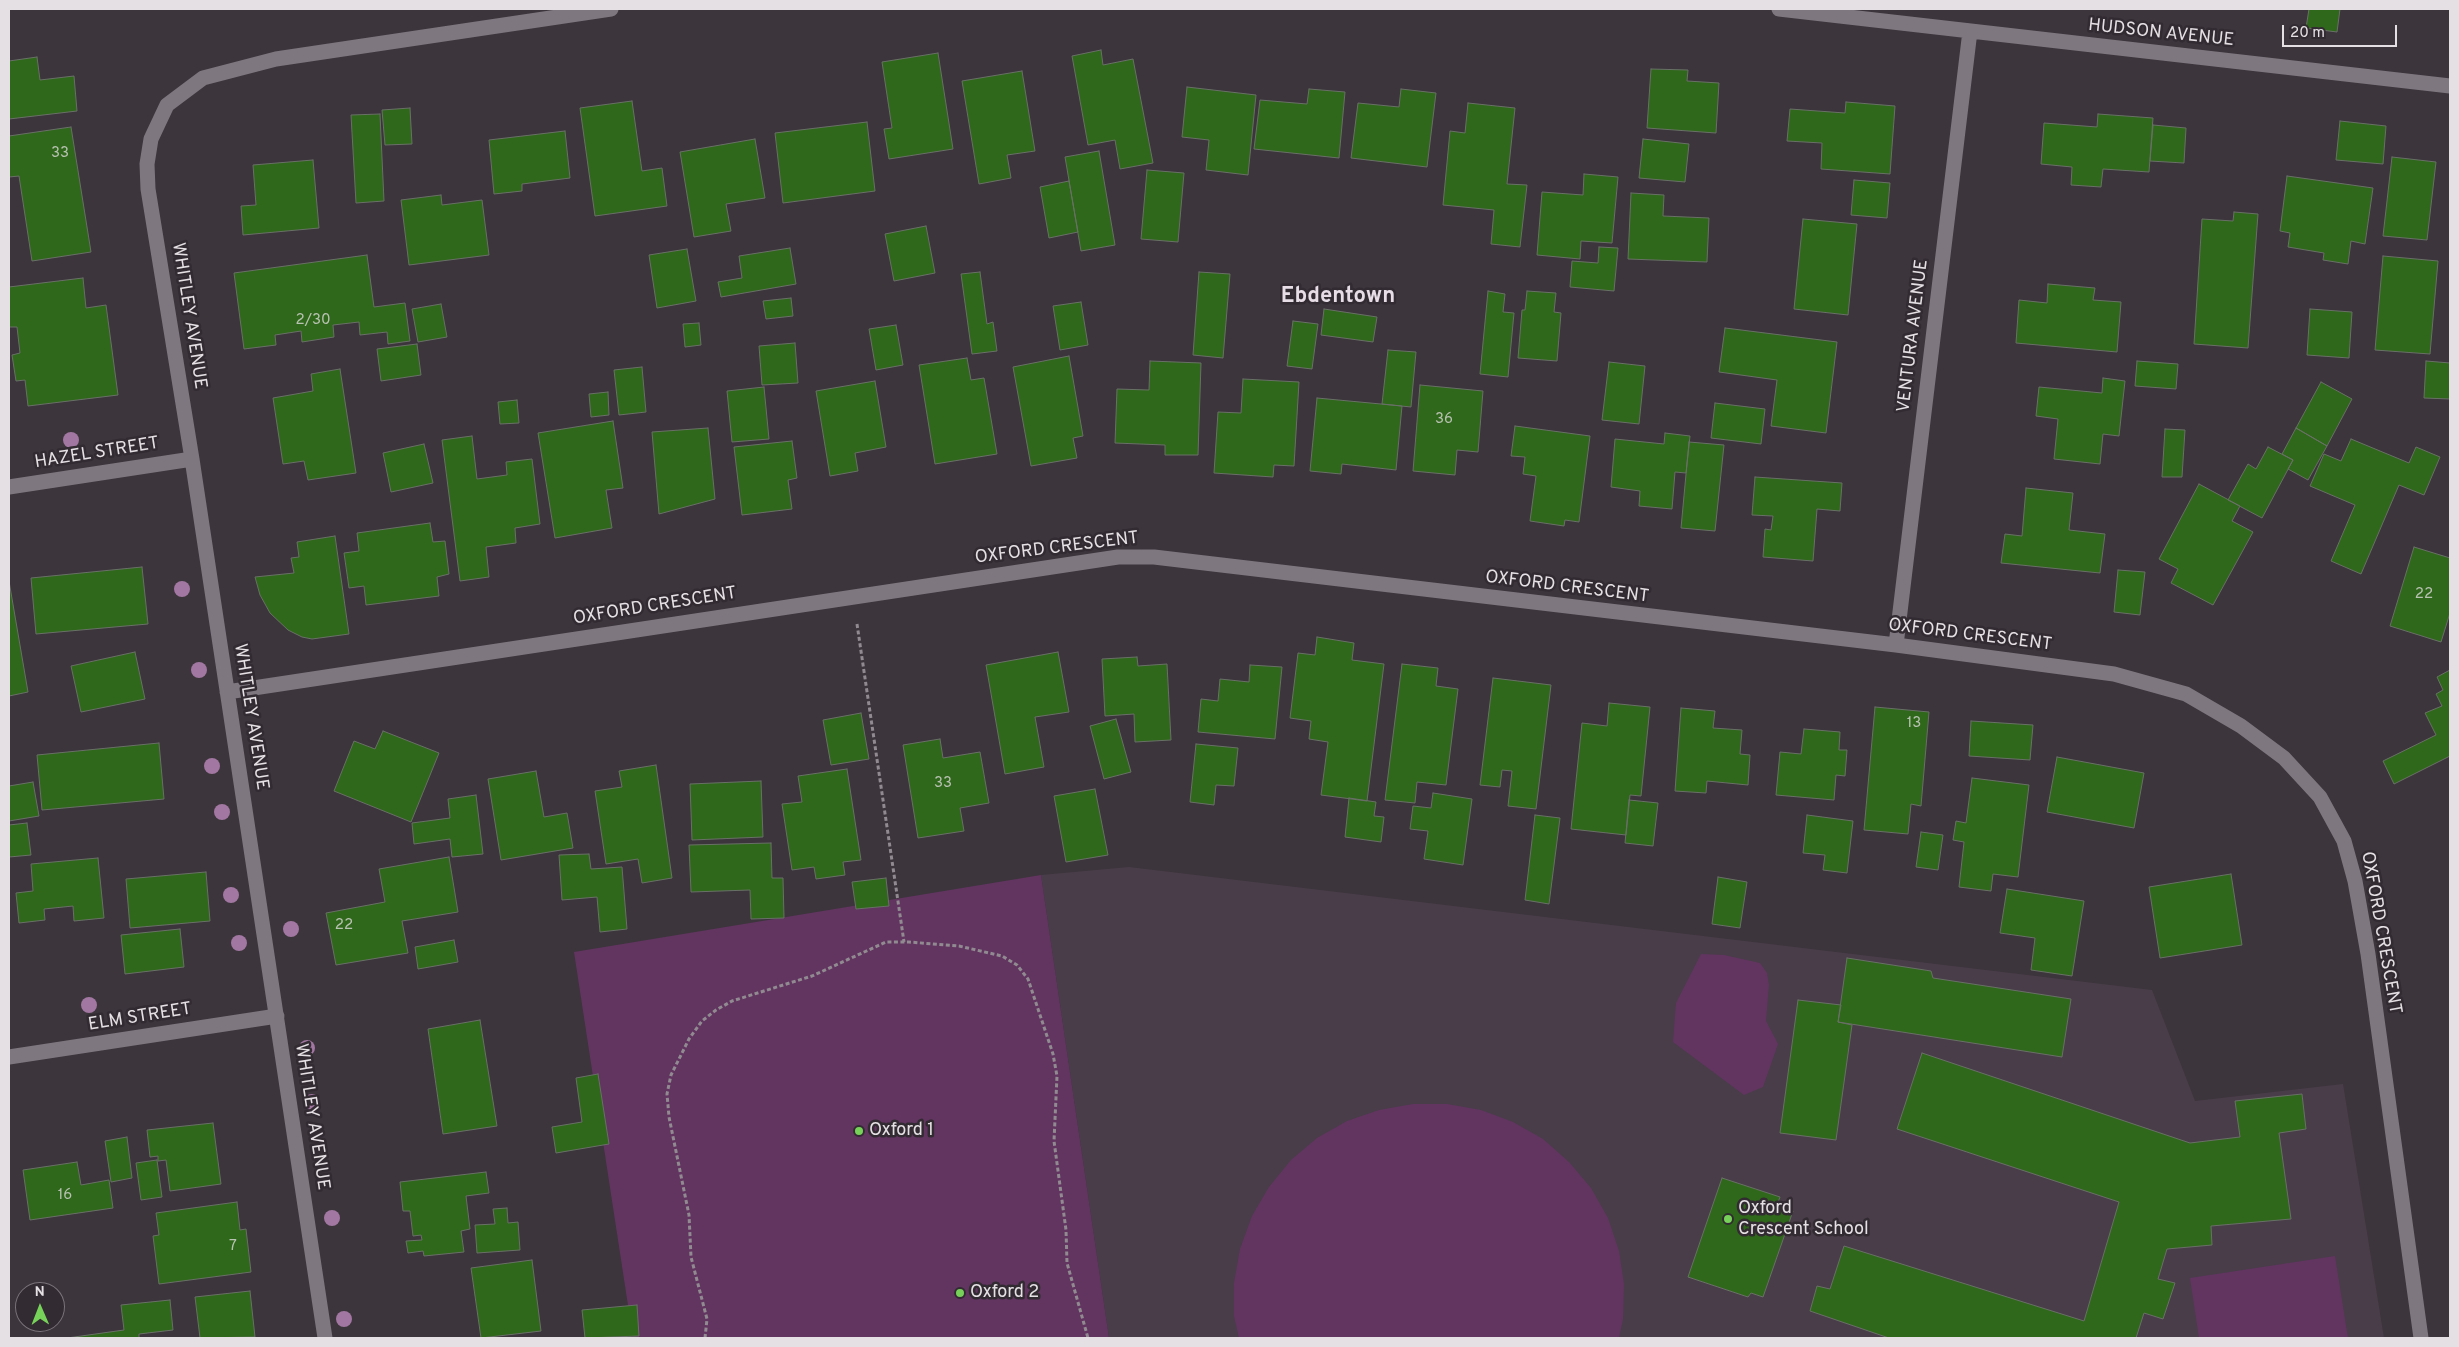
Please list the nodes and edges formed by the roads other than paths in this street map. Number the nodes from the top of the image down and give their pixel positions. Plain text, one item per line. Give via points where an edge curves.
1 (612, 9) edge
2 (1779, 9) edge
3 (1970, 31) junction
4 (2450, 86) edge
5 (192, 459) junction
6 (9, 487) edge
7 (1896, 645) junction
8 (227, 692) junction
9 (276, 1016) junction
10 (9, 1057) edge
11 (325, 1338) edge
12 (2421, 1338) edge

1 - 5 street, WHITLEY AVENUE via 276,59 203,78 167,105 151,139 147,164 148,190
2 - 3 street, HUDSON AVENUE
3 - 4 street, HUDSON AVENUE
3 - 7 street, VENTURA AVENUE
5 - 6 street, HAZEL STREET
5 - 8 street, WHITLEY AVENUE
7 - 8 street, OXFORD CRESCENT via 1154,557 1118,557
7 - 12 street, OXFORD CRESCENT via 2114,674 2186,694 2241,726 2284,758 2320,797 2344,841 2355,881
8 - 9 street, WHITLEY AVENUE
9 - 10 street, ELM STREET
9 - 11 street, WHITLEY AVENUE

